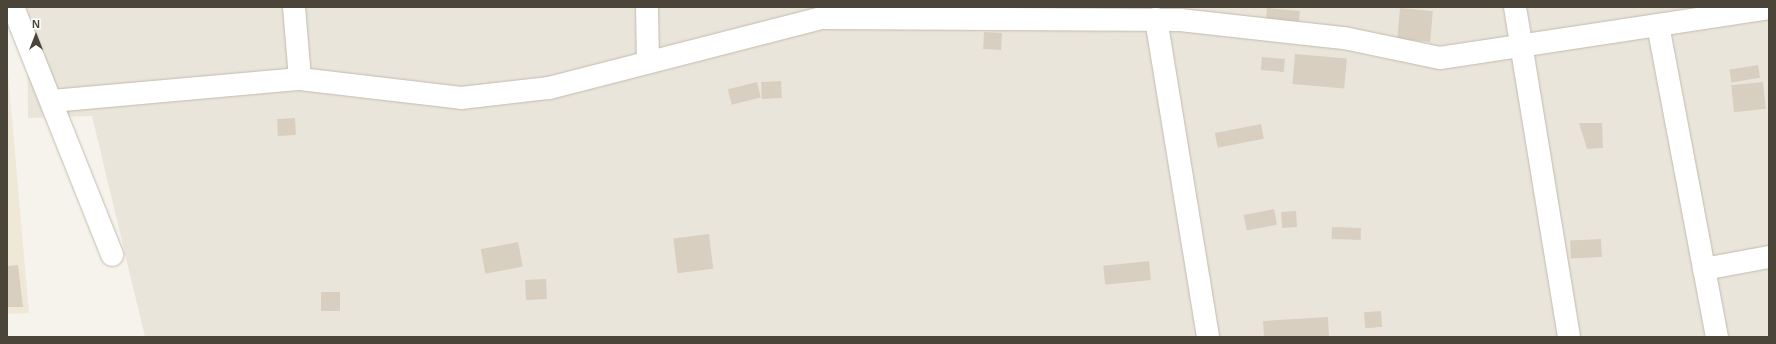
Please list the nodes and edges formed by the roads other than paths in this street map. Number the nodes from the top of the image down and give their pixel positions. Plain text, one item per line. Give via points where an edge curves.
1 (13, 7) edge
2 (294, 7) edge
3 (647, 7) edge
4 (1515, 7) edge
5 (1769, 8) edge
6 (821, 13) edge
7 (1111, 13) edge
8 (1156, 20) junction
9 (1658, 25) junction
10 (1522, 46) junction
11 (648, 62) junction
12 (300, 79) junction
13 (52, 101) junction
14 (112, 255) dead end
15 (1769, 257) edge
16 (1704, 269) junction
17 (1208, 337) edge
18 (1569, 337) edge
19 (1717, 337) edge

1 - 13 street
2 - 12 street
3 - 11 street
4 - 10 street
5 - 9 street
6 - 7 street
6 - 11 street
7 - 8 street
8 - 10 street via 1344,38 1440,58
8 - 17 street
9 - 10 street
9 - 16 street
10 - 18 street
11 - 12 street via 549,88 461,98
12 - 13 street
13 - 14 street
15 - 16 street
16 - 19 street

